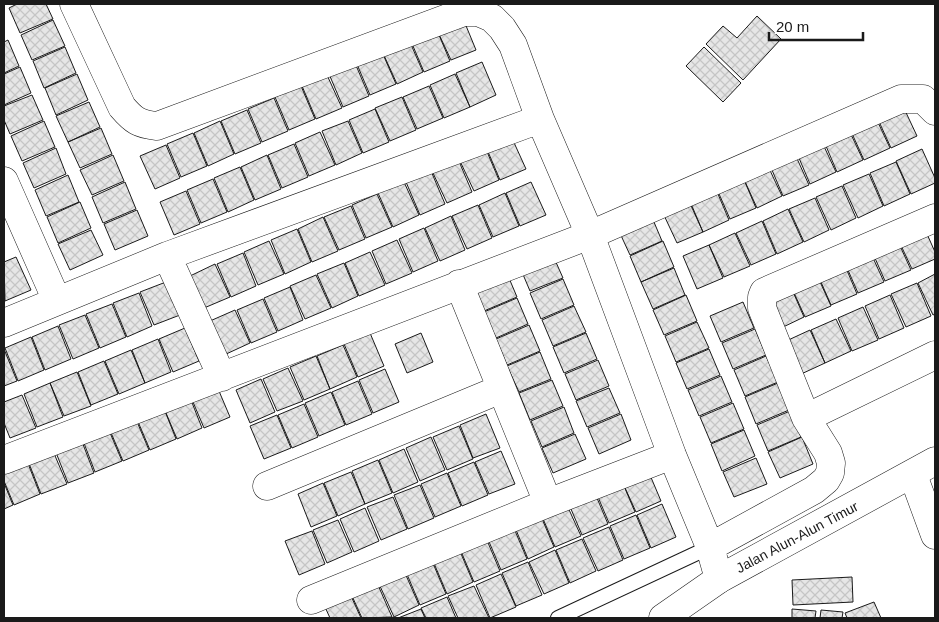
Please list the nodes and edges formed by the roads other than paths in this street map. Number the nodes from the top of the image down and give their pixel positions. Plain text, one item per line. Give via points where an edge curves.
1 (74, 4) edge
2 (935, 111) edge
3 (540, 119) junction
4 (4, 181) edge
5 (935, 218) edge
6 (590, 235) junction
7 (167, 256) junction
8 (459, 284) junction
9 (57, 301) junction
10 (4, 323) edge
11 (935, 355) edge
12 (222, 377) junction
13 (501, 389) junction
14 (806, 418) junction
15 (672, 455) junction
16 (4, 460) edge
17 (924, 468) edge
18 (267, 486) dead end
19 (548, 502) junction
20 (935, 535) edge
21 (710, 547) junction
22 (719, 579) junction
23 (311, 600) dead end
24 (558, 618) edge
25 (663, 618) edge

1 - 3 street via 122,107 132,119 143,125 157,126 464,12 478,12 492,18 502,28 513,45
2 - 6 street via 923,99 901,99
3 - 6 street
3 - 7 street
4 - 9 street
5 - 14 street via 764,292 762,308
6 - 8 street
6 - 15 street
7 - 9 street
7 - 12 street
8 - 12 street
8 - 13 street
9 - 10 street
11 - 14 street
12 - 16 street
13 - 18 street
13 - 19 street
14 - 21 street via 828,453 831,463 826,480 814,490
15 - 19 street
15 - 21 street
17 - 20 street
17 - 22 street, Jalan Alun-Alun Timur
19 - 23 street
21 - 22 street
21 - 24 lane
22 - 25 street, Jalan Alun-Alun Timur

